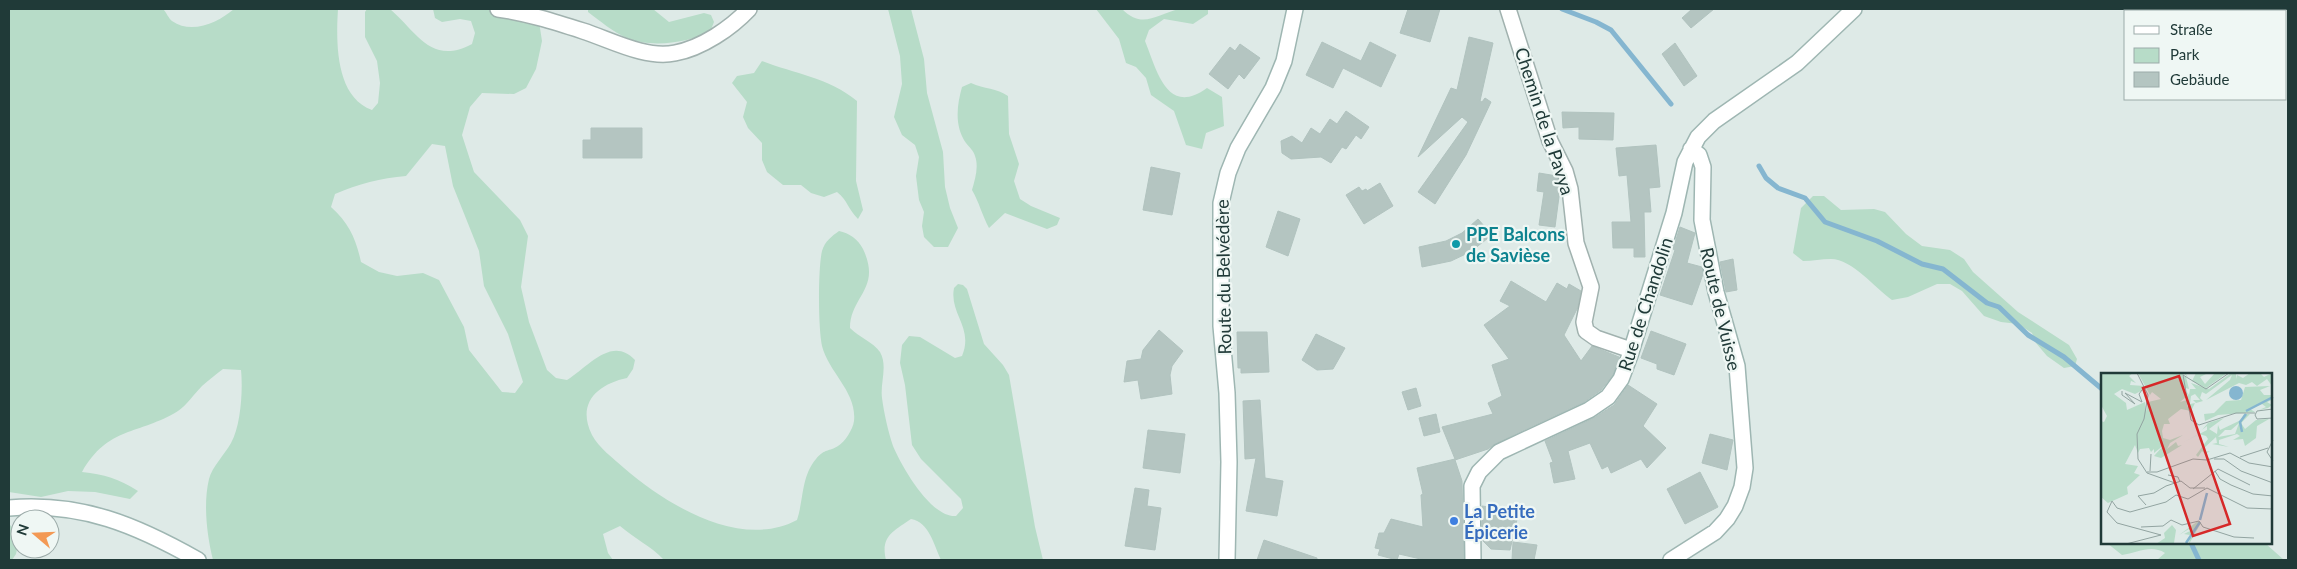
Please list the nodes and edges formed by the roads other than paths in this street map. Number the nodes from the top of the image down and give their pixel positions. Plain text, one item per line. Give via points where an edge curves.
1 (498, 9) edge
2 (749, 9) edge
3 (1294, 9) edge
4 (1508, 9) edge
5 (1854, 9) edge
6 (1691, 149) junction
7 (1632, 350) junction
8 (9, 508) edge
9 (198, 560) edge
10 (1227, 560) edge
11 (1473, 560) edge
12 (1671, 560) edge

1 - 2 street via 524,13 635,49 662,54 679,52 704,42 736,22
3 - 10 street, Route du Belvédère via 1284,61 1273,88 1238,148 1221,203 1221,326 1229,454
4 - 7 street, Chemin de la Pavya via 1550,141 1570,188 1576,243 1591,288 1584,322 1586,331 1596,338
5 - 6 street, Rue de Chandolin via 1797,63 1708,126
6 - 7 street, Rue de Chandolin
6 - 12 street, Route de Vuisse via 1699,155 1703,167 1702,220 1716,292 1737,366 1745,468 1737,500 1727,519 1709,536
7 - 11 street, Rue de Chandolin via 1621,379 1603,401 1571,420 1499,452 1479,472 1472,486
8 - 9 street via 61,508 111,518

